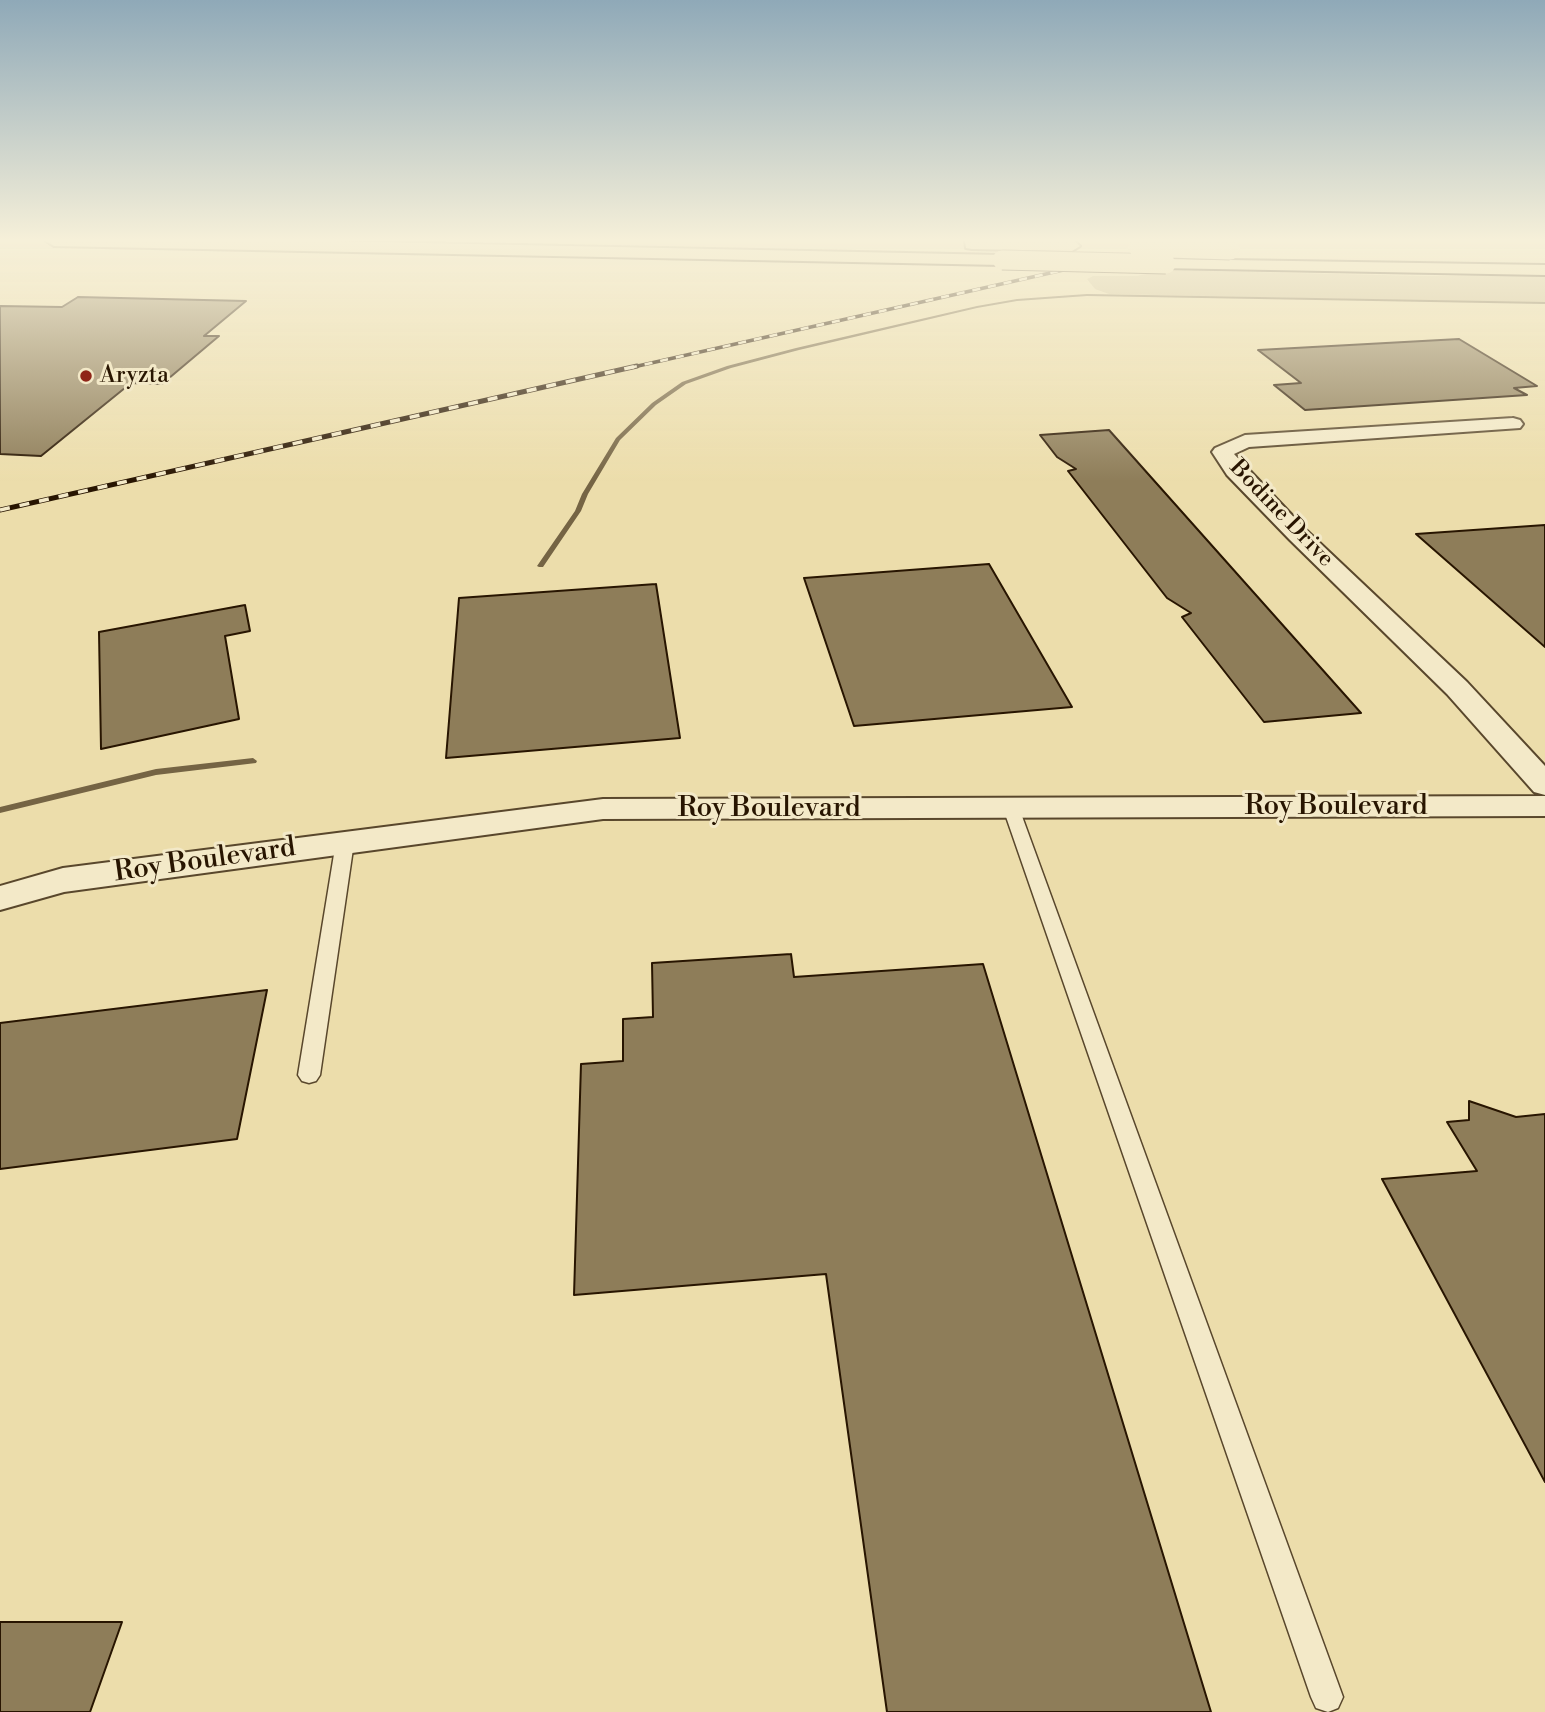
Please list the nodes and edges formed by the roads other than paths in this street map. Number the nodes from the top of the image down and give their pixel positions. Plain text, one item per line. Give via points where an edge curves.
1 (1513, 424) dead end
2 (1545, 785) edge
3 (1545, 806) edge
4 (1011, 808) junction
5 (345, 842) junction
6 (0, 898) edge
7 (310, 1075) dead end
8 (1327, 1697) dead end

1 - 2 street, Bodine Drive via 1245,441 1222,452 1260,497 1457,688
3 - 4 street, Roy Boulevard
4 - 5 street, Roy Boulevard via 603,809
4 - 8 lane
5 - 6 street, Roy Boulevard via 63,880
5 - 7 lane

